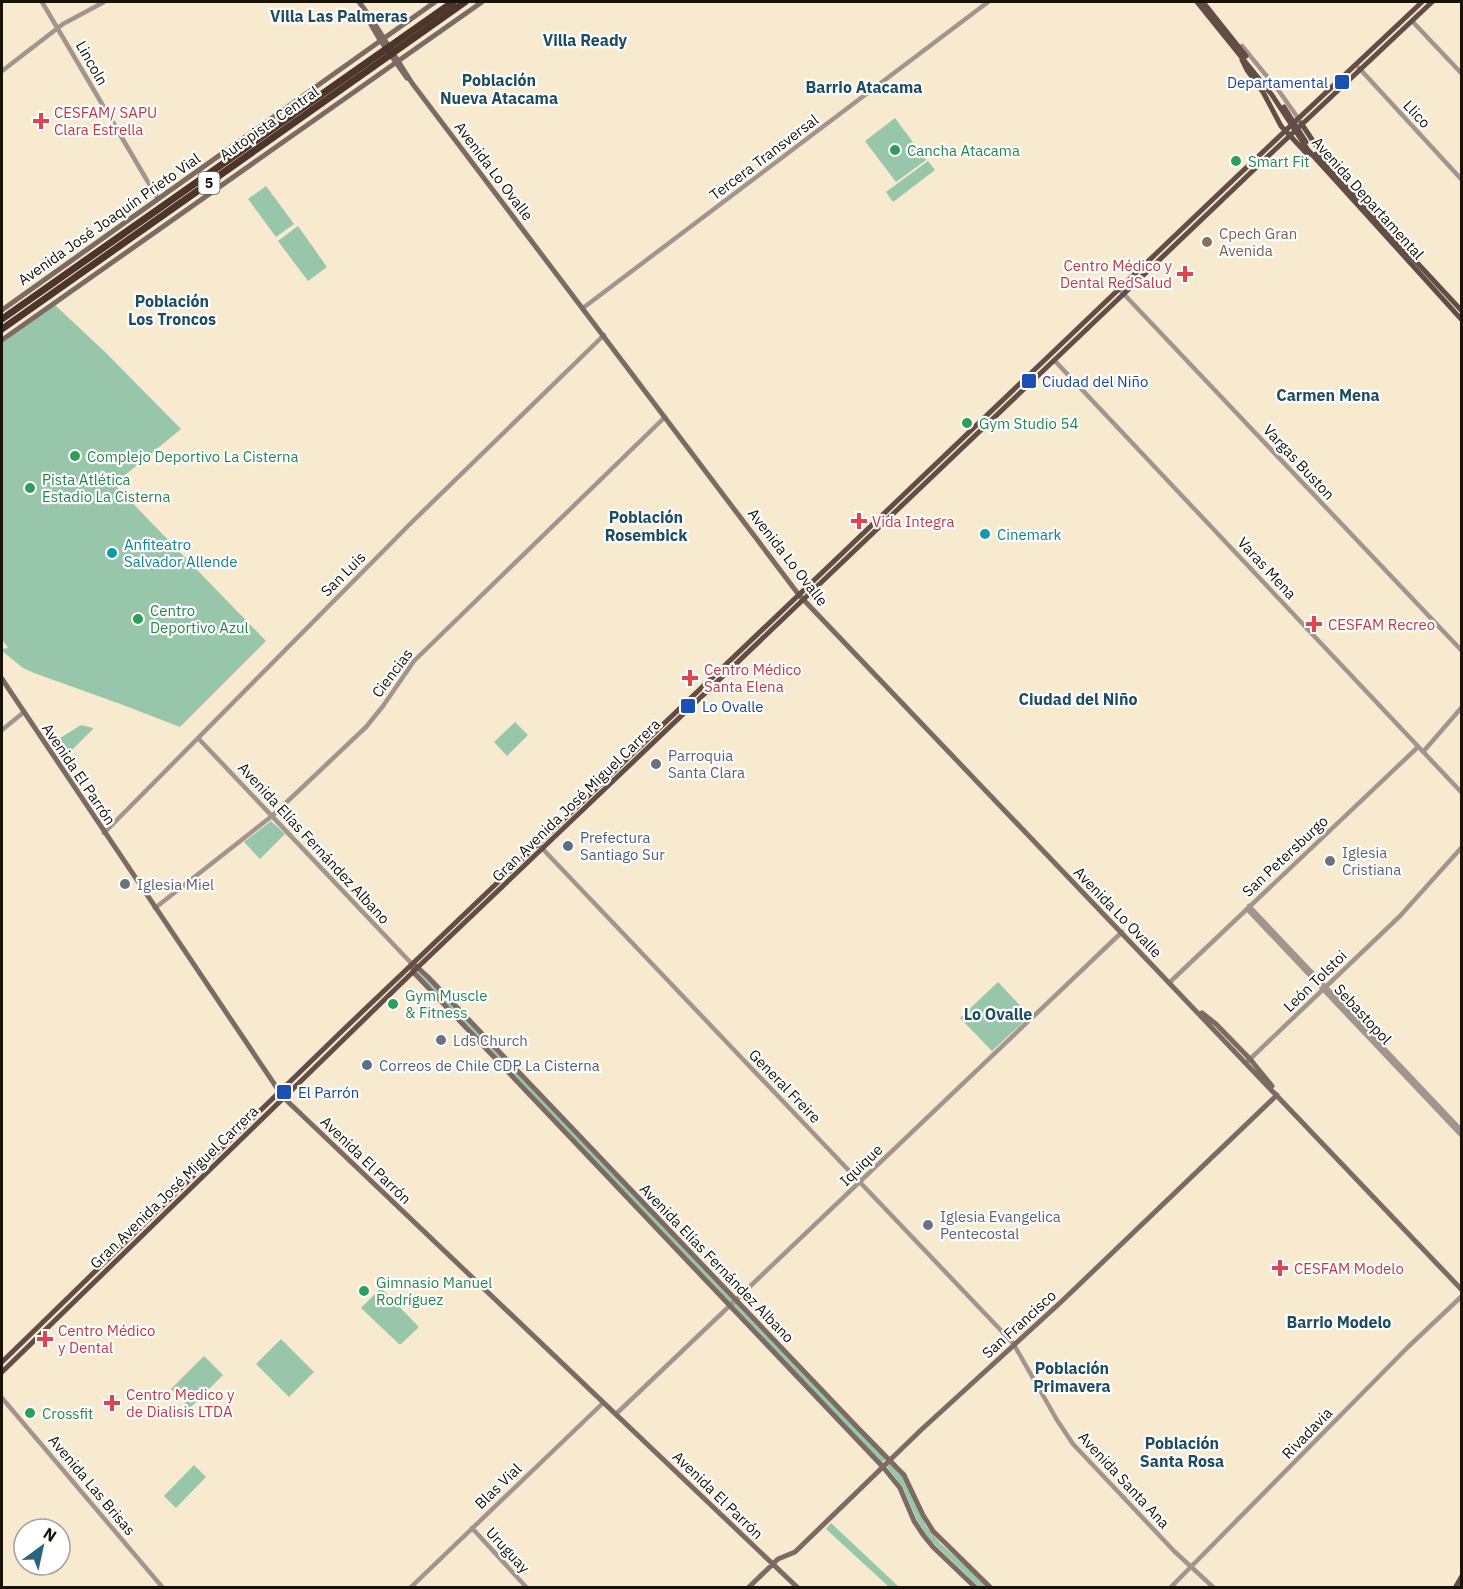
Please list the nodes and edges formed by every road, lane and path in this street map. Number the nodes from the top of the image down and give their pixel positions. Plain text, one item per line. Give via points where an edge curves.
1 (42, 2) edge
2 (104, 2) edge
3 (359, 2) edge
4 (435, 2) edge
5 (453, 2) edge
6 (465, 2) edge
7 (482, 2) edge
8 (988, 2) edge
9 (1197, 2) edge
10 (1203, 2) edge
11 (1422, 2) edge
12 (1432, 2) edge
13 (1406, 17) junction
14 (1412, 21) junction
15 (58, 28) junction
16 (1226, 30) junction
17 (381, 39) junction
18 (394, 48) junction
19 (1240, 48) junction
20 (383, 55) junction
21 (397, 62) junction
22 (1355, 64) junction
23 (1360, 69) junction
24 (2, 71) edge
25 (1461, 74) edge
26 (1297, 119) junction
27 (1301, 125) junction
28 (1286, 129) junction
29 (1292, 134) junction
30 (1461, 180) edge
31 (158, 199) junction
32 (1363, 207) junction
33 (1119, 289) junction
34 (1124, 294) junction
35 (583, 308) junction
36 (2, 310) edge
37 (1461, 311) edge
38 (2, 319) edge
39 (1461, 320) edge
40 (2, 329) edge
41 (604, 335) junction
42 (2, 340) edge
43 (1055, 350) junction
44 (1055, 361) junction
45 (665, 417) junction
46 (980, 423) junction
47 (980, 432) junction
48 (802, 598) junction
49 (760, 633) junction
50 (760, 641) junction
51 (1461, 651) edge
52 (2, 679) edge
53 (1461, 707) edge
54 (24, 712) junction
55 (2, 730) edge
56 (198, 738) junction
57 (1418, 747) junction
58 (1423, 752) junction
59 (622, 763) junction
60 (631, 765) junction
61 (1461, 793) edge
62 (272, 816) junction
63 (104, 833) junction
64 (540, 846) junction
65 (1461, 847) edge
66 (1248, 907) junction
67 (155, 908) junction
68 (1122, 932) junction
69 (412, 964) junction
70 (418, 967) junction
71 (413, 972) junction
72 (1169, 982) junction
73 (1325, 989) junction
74 (494, 1046) junction
75 (489, 1052) junction
76 (1248, 1061) junction
77 (281, 1094) junction
78 (1277, 1095) junction
79 (1461, 1131) edge
80 (1461, 1136) edge
81 (860, 1182) junction
82 (707, 1270) junction
83 (701, 1275) junction
84 (1461, 1290) edge
85 (1461, 1296) edge
86 (736, 1300) junction
87 (730, 1305) junction
88 (765, 1331) junction
89 (760, 1337) junction
90 (1014, 1344) junction
91 (2, 1362) edge
92 (2, 1372) edge
93 (2, 1398) edge
94 (603, 1403) junction
95 (616, 1414) junction
96 (890, 1460) junction
97 (884, 1467) junction
98 (472, 1528) junction
99 (773, 1564) junction
100 (1191, 1567) junction
101 (1461, 1576) edge
102 (163, 1587) edge
103 (410, 1587) edge
104 (527, 1587) edge
105 (748, 1587) edge
106 (798, 1587) edge
107 (976, 1587) edge
108 (991, 1587) edge
109 (1170, 1587) edge
110 (1214, 1587) edge
111 (1455, 1587) edge

1 - 15 street, Lincoln
2 - 15 street
3 - 17 main road, Avenida Lo Ovalle
4 - 17 main road, Avenida José Joaquín Prieto Vial
5 - 18 highway, Autopista Central / 5
6 - 18 highway, Autopista Central / 5
7 - 21 main road
8 - 35 street, Tercera Transversal
9 - 19 main road, Avenida Departamental
10 - 16 main road, Avenida Departamental
11 - 13 main road, Gran Avenida José Miguel Carrera
12 - 14 main road, Gran Avenida José Miguel Carrera
13 - 14 main road
13 - 22 main road, Gran Avenida José Miguel Carrera
14 - 23 main road, Gran Avenida José Miguel Carrera
14 - 25 street
15 - 24 street
15 - 31 street, Lincoln
16 - 19 main road
16 - 32 main road, Avenida Departamental via 1274,91 1310,146
17 - 21 main road, Avenida Lo Ovalle
17 - 31 main road, Avenida José Joaquín Prieto Vial
18 - 20 highway, Autopista Central / 5
19 - 26 street, Avenida Departamental via 1280,91
19 - 28 main road via 1247,70
19 - 32 main road, Avenida Departamental via 1308,150
20 - 38 highway, Autopista Central / 5
20 - 40 highway, Autopista Central / 5
21 - 35 main road, Avenida Lo Ovalle
21 - 42 main road
22 - 23 street, Llico
22 - 26 main road, Gran Avenida José Miguel Carrera
23 - 27 main road, Gran Avenida José Miguel Carrera
23 - 30 street, Llico
26 - 27 main road
26 - 28 main road, Gran Avenida José Miguel Carrera
27 - 29 main road, Gran Avenida José Miguel Carrera
27 - 32 main road
28 - 29 main road
28 - 33 main road, Gran Avenida José Miguel Carrera
29 - 32 main road via 1344,194
29 - 34 main road, Gran Avenida José Miguel Carrera
31 - 36 main road, Avenida José Joaquín Prieto Vial
32 - 37 main road, Avenida Departamental
32 - 39 main road, Avenida Departamental
33 - 34 street, Vargas Buston
33 - 43 main road, Gran Avenida José Miguel Carrera
34 - 44 main road, Gran Avenida José Miguel Carrera
34 - 51 street, Vargas Buston
35 - 41 main road, Avenida Lo Ovalle
41 - 45 main road, Avenida Lo Ovalle
41 - 56 street, San Luis
43 - 44 main road
43 - 46 main road, Gran Avenida José Miguel Carrera
44 - 47 main road, Gran Avenida José Miguel Carrera
44 - 57 street, Varas Mena
45 - 48 main road, Avenida Lo Ovalle
45 - 62 street, Ciencias via 414,660 371,721
46 - 47 main road
46 - 48 main road, Gran Avenida José Miguel Carrera
47 - 48 main road, Gran Avenida José Miguel Carrera
48 - 49 main road, Gran Avenida José Miguel Carrera
48 - 50 main road, Gran Avenida José Miguel Carrera
48 - 68 main road, Avenida Lo Ovalle
49 - 50 main road
49 - 59 main road, Gran Avenida José Miguel Carrera
50 - 60 main road, Gran Avenida José Miguel Carrera
52 - 54 main road, Avenida El Parrón
53 - 58 street
54 - 55 street
54 - 63 main road, Avenida El Parrón
56 - 62 street, Avenida Elías Fernández Albano
56 - 63 street, San Luis
57 - 58 street, Varas Mena
57 - 66 street, San Petersburgo
58 - 61 street, Varas Mena
59 - 60 main road
59 - 64 main road, Gran Avenida José Miguel Carrera
60 - 64 main road, Gran Avenida José Miguel Carrera
62 - 67 street, Ciencias
62 - 69 street, Avenida Elías Fernández Albano
63 - 67 main road, Avenida El Parrón
64 - 69 main road, Gran Avenida José Miguel Carrera
64 - 70 main road, Gran Avenida José Miguel Carrera
64 - 81 street, General Freire
65 - 73 street, León Tolstoi via 1400,916
66 - 72 street, San Petersburgo
66 - 73 street, Sebastopol
67 - 77 main road, Avenida El Parrón
68 - 72 main road, Avenida Lo Ovalle
68 - 81 street, Iquique
69 - 70 main road, Avenida Elías Fernández Albano
69 - 71 main road
69 - 77 main road, Gran Avenida José Miguel Carrera
70 - 71 main road, Gran Avenida José Miguel Carrera
70 - 74 main road, Avenida Elías Fernández Albano
71 - 75 main road, Avenida Elías Fernández Albano
71 - 77 main road, Gran Avenida José Miguel Carrera
72 - 76 main road, Avenida Lo Ovalle via 1216,1024
73 - 76 street, León Tolstoi
73 - 79 street, Sebastopol
73 - 80 street, Sebastopol
74 - 75 main road
74 - 82 main road, Avenida Elías Fernández Albano
75 - 83 main road, Avenida Elías Fernández Albano
76 - 78 main road, Avenida Lo Ovalle
77 - 91 main road, Gran Avenida José Miguel Carrera
77 - 92 main road, Gran Avenida José Miguel Carrera
77 - 94 main road, Avenida El Parrón
78 - 84 main road, Avenida Lo Ovalle
78 - 90 main road, San Francisco
81 - 86 street, Iquique
81 - 90 street, General Freire
82 - 83 main road
82 - 86 main road, Avenida Elías Fernández Albano
83 - 87 main road, Avenida Elías Fernández Albano
85 - 100 street, Rivadavia
86 - 87 street, Iquique
86 - 88 main road, Avenida Elías Fernández Albano
87 - 89 main road, Avenida Elías Fernández Albano
87 - 95 street, Iquique
88 - 89 main road
88 - 96 main road, Avenida Elías Fernández Albano
89 - 97 main road, Avenida Elías Fernández Albano
90 - 96 main road, San Francisco
90 - 100 street, Avenida Santa Ana via 1073,1444
93 - 102 street, Avenida Las Brisas
94 - 95 main road, Avenida El Parrón
94 - 98 street, Blas Vial
95 - 99 main road, Avenida El Parrón
96 - 97 main road, San Francisco
96 - 108 main road, Avenida Elías Fernández Albano via 907,1478 933,1531
97 - 99 main road, San Francisco via 795,1552
97 - 107 main road, Avenida Elías Fernández Albano via 900,1488 924,1536
98 - 103 street, Blas Vial
98 - 104 street, Uruguay
99 - 105 main road, San Francisco
99 - 106 main road, Avenida El Parrón
100 - 109 street, Rivadavia
100 - 110 street, Avenida Santa Ana
101 - 111 main road

